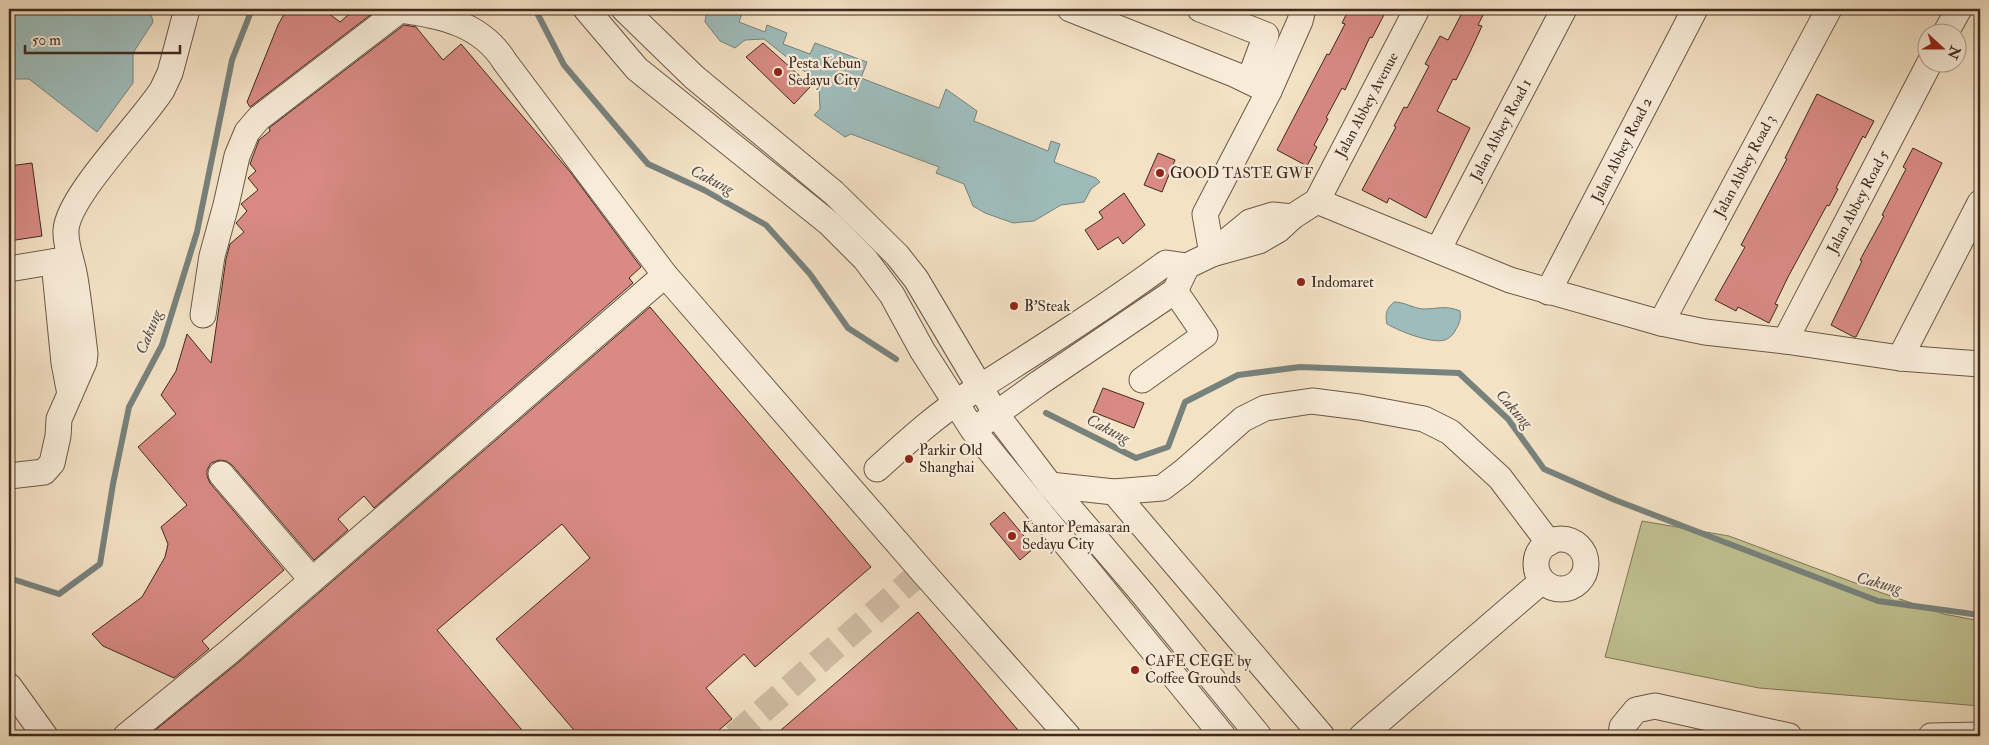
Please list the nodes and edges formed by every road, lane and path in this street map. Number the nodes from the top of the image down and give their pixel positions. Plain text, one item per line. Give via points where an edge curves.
1 (187, 9) edge
2 (586, 9) edge
3 (624, 9) edge
4 (1070, 9) edge
5 (1200, 9) edge
6 (1303, 9) edge
7 (1417, 9) edge
8 (1564, 9) edge
9 (1695, 9) edge
10 (1829, 9) edge
11 (1958, 9) edge
12 (1951, 22) edge
13 (1925, 72) edge
14 (1259, 86) junction
15 (1317, 201) junction
16 (1980, 203) edge
17 (1438, 250) junction
18 (1212, 254) junction
19 (63, 260) junction
20 (1188, 266) junction
21 (9, 269) edge
22 (665, 275) junction
23 (1176, 291) junction
24 (1548, 292) junction
25 (202, 315) dead end
26 (1661, 322) junction
27 (1785, 341) junction
28 (1900, 358) junction
29 (1980, 364) edge
30 (1142, 380) dead end
31 (981, 388) junction
32 (956, 403) junction
33 (996, 414) junction
34 (974, 430) junction
35 (877, 469) dead end
36 (221, 474) dead end
37 (9, 476) edge
38 (1050, 485) junction
39 (1162, 488) junction
40 (1114, 492) junction
41 (1133, 513) junction
42 (1549, 543) junction
43 (312, 580) junction
44 (1542, 581) junction
45 (9, 686) edge
46 (1980, 735) edge
47 (45, 736) edge
48 (126, 736) edge
49 (1068, 736) edge
50 (1222, 736) edge
51 (1259, 736) edge
52 (1322, 736) edge
53 (1362, 736) edge
54 (1621, 736) edge
55 (1789, 736) edge
56 (1931, 736) edge

1 - 19 street via 170,73 162,90 71,212
2 - 32 street via 637,68 828,223 865,259 892,295
3 - 31 street via 694,77 834,193 897,255 916,279
4 - 14 street
5 - 14 street via 1266,35
6 - 14 street via 1300,21
7 - 15 street, Jalan Abbey Avenue
8 - 17 street, Jalan Abbey Road 1
9 - 24 street, Jalan Abbey Road 2
10 - 26 street, Jalan Abbey Road 3
11 - 12 street
13 - 27 street, Jalan Abbey Road 5
14 - 18 street via 1205,214
15 - 17 street
15 - 18 street via 1259,241
16 - 28 street
17 - 24 street
18 - 20 street
19 - 21 street
19 - 37 street via 64,363 70,394 58,419 55,454 49,468 44,472
20 - 23 street
20 - 31 street via 1166,263
22 - 25 street via 496,47 469,28 448,19 400,10 259,118 247,132 231,178
22 - 43 street
22 - 49 street
23 - 30 street via 1205,335
23 - 33 street
24 - 26 street
26 - 27 street via 1705,332
27 - 28 street
28 - 29 street
31 - 32 street
31 - 33 street
32 - 34 street
32 - 35 street
33 - 34 street
33 - 38 street
34 - 50 street
36 - 43 street
38 - 40 street
38 - 51 street
39 - 40 street
39 - 41 street
39 - 42 street via 1243,419 1265,408 1312,401 1359,407 1424,419 1450,432 1500,478
40 - 41 street
41 - 52 street
42 - 44 street via 1540,551 1536,563
42 - 44 street via 1561,539 1573,542 1582,550 1586,562 1581,580 1567,590 1550,588
43 - 48 street
44 - 53 street
45 - 47 street
46 - 56 street
54 - 55 street via 1622,728 1636,710 1655,706

